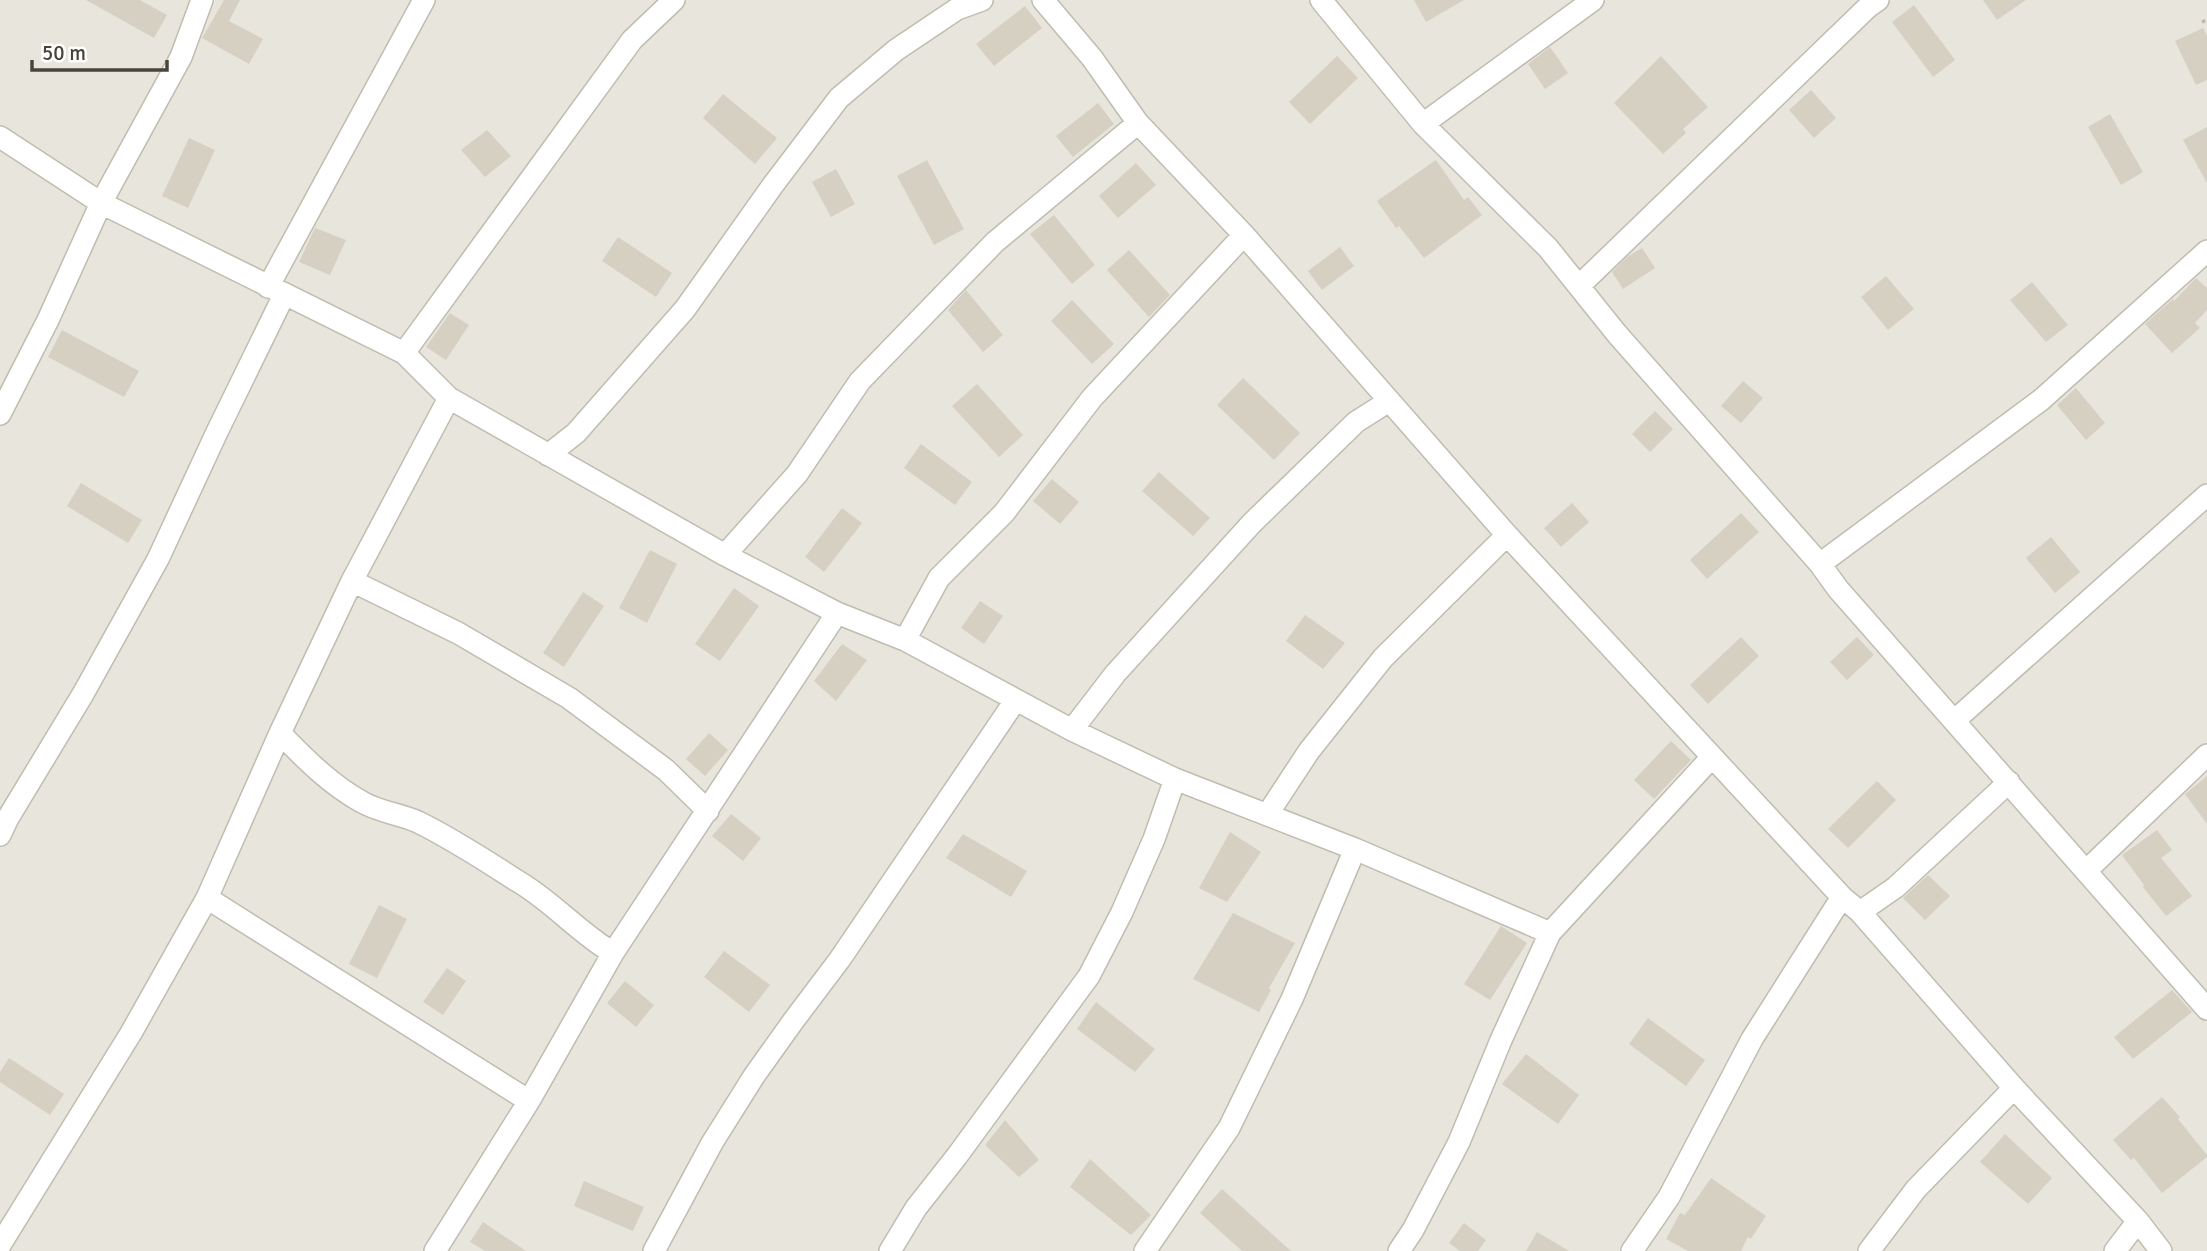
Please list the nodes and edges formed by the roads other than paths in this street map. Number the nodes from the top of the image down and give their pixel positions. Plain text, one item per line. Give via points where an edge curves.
1 (202, 0) edge
2 (424, 0) edge
3 (674, 0) edge
4 (982, 0) edge
5 (1043, 0) edge
6 (1321, 0) edge
7 (1593, 0) edge
8 (1878, 0) edge
9 (1138, 123) junction
10 (1423, 124) junction
11 (0, 137) edge
12 (101, 203) junction
13 (1244, 235) junction
14 (2207, 251) edge
15 (1579, 286) junction
16 (276, 291) junction
17 (404, 354) junction
18 (449, 398) junction
19 (1389, 401) junction
20 (0, 414) edge
21 (548, 455) junction
22 (2207, 495) edge
23 (1507, 535) junction
24 (725, 555) junction
25 (1819, 564) junction
26 (352, 582) junction
27 (837, 613) junction
28 (905, 640) junction
29 (1015, 701) junction
30 (1954, 722) junction
31 (1072, 730) junction
32 (280, 733) junction
33 (2207, 755) edge
34 (1712, 757) junction
35 (1175, 779) junction
36 (2009, 782) junction
37 (708, 811) junction
38 (1267, 815) junction
39 (0, 835) edge
40 (1355, 849) junction
41 (2087, 870) junction
42 (1842, 897) junction
43 (207, 898) junction
44 (1860, 912) junction
45 (1550, 933) junction
46 (613, 953) junction
47 (2207, 1009) edge
48 (2014, 1088) junction
49 (529, 1101) junction
50 (2138, 1221) junction
51 (0, 1245) edge
52 (435, 1251) edge
53 (654, 1251) edge
54 (890, 1251) edge
55 (1144, 1251) edge
56 (1399, 1251) edge
57 (1632, 1251) edge
58 (1869, 1251) edge
59 (2115, 1251) edge
60 (2161, 1251) edge

1 - 12 street via 181,57
2 - 16 street
3 - 17 street via 632,40
4 - 21 street via 957,9 896,50 839,98 685,309 576,433
5 - 9 street
6 - 10 street
7 - 10 street
8 - 15 street
9 - 13 street
9 - 24 street via 995,242 860,382 797,474
10 - 15 street via 1548,248
11 - 12 street
12 - 16 street
12 - 20 street
13 - 19 street
13 - 28 street via 1091,398 1004,513 939,578
14 - 25 street via 2041,400
15 - 25 street
16 - 17 street
16 - 39 street via 158,559
17 - 18 street
18 - 21 street
18 - 26 street
19 - 23 street
19 - 31 street via 1356,422 1252,523 1115,674
21 - 24 street
22 - 30 street
23 - 34 street
23 - 38 street via 1383,657 1309,751
24 - 27 street
25 - 30 street
26 - 32 street
26 - 37 street via 458,634 569,698 666,771
27 - 28 street
27 - 37 street
28 - 29 street
29 - 31 street
29 - 53 street via 840,959 754,1076
30 - 36 street
31 - 35 street
32 - 43 street
32 - 46 street via 323,775 363,803 415,821 492,865
33 - 41 street
34 - 42 street
34 - 45 street
35 - 38 street
35 - 54 street via 1154,839 1089,976 916,1208
36 - 41 street
36 - 44 street via 1885,896
37 - 46 street
38 - 40 street
40 - 45 street
40 - 55 street via 1293,999 1228,1128
41 - 47 street
42 - 44 street
42 - 57 street via 1752,1039 1669,1196
43 - 49 street
43 - 51 street via 131,1034
44 - 48 street
45 - 56 street via 1459,1142
46 - 49 street
48 - 50 street
48 - 58 street via 1916,1189
49 - 52 street
50 - 59 street
50 - 60 street

